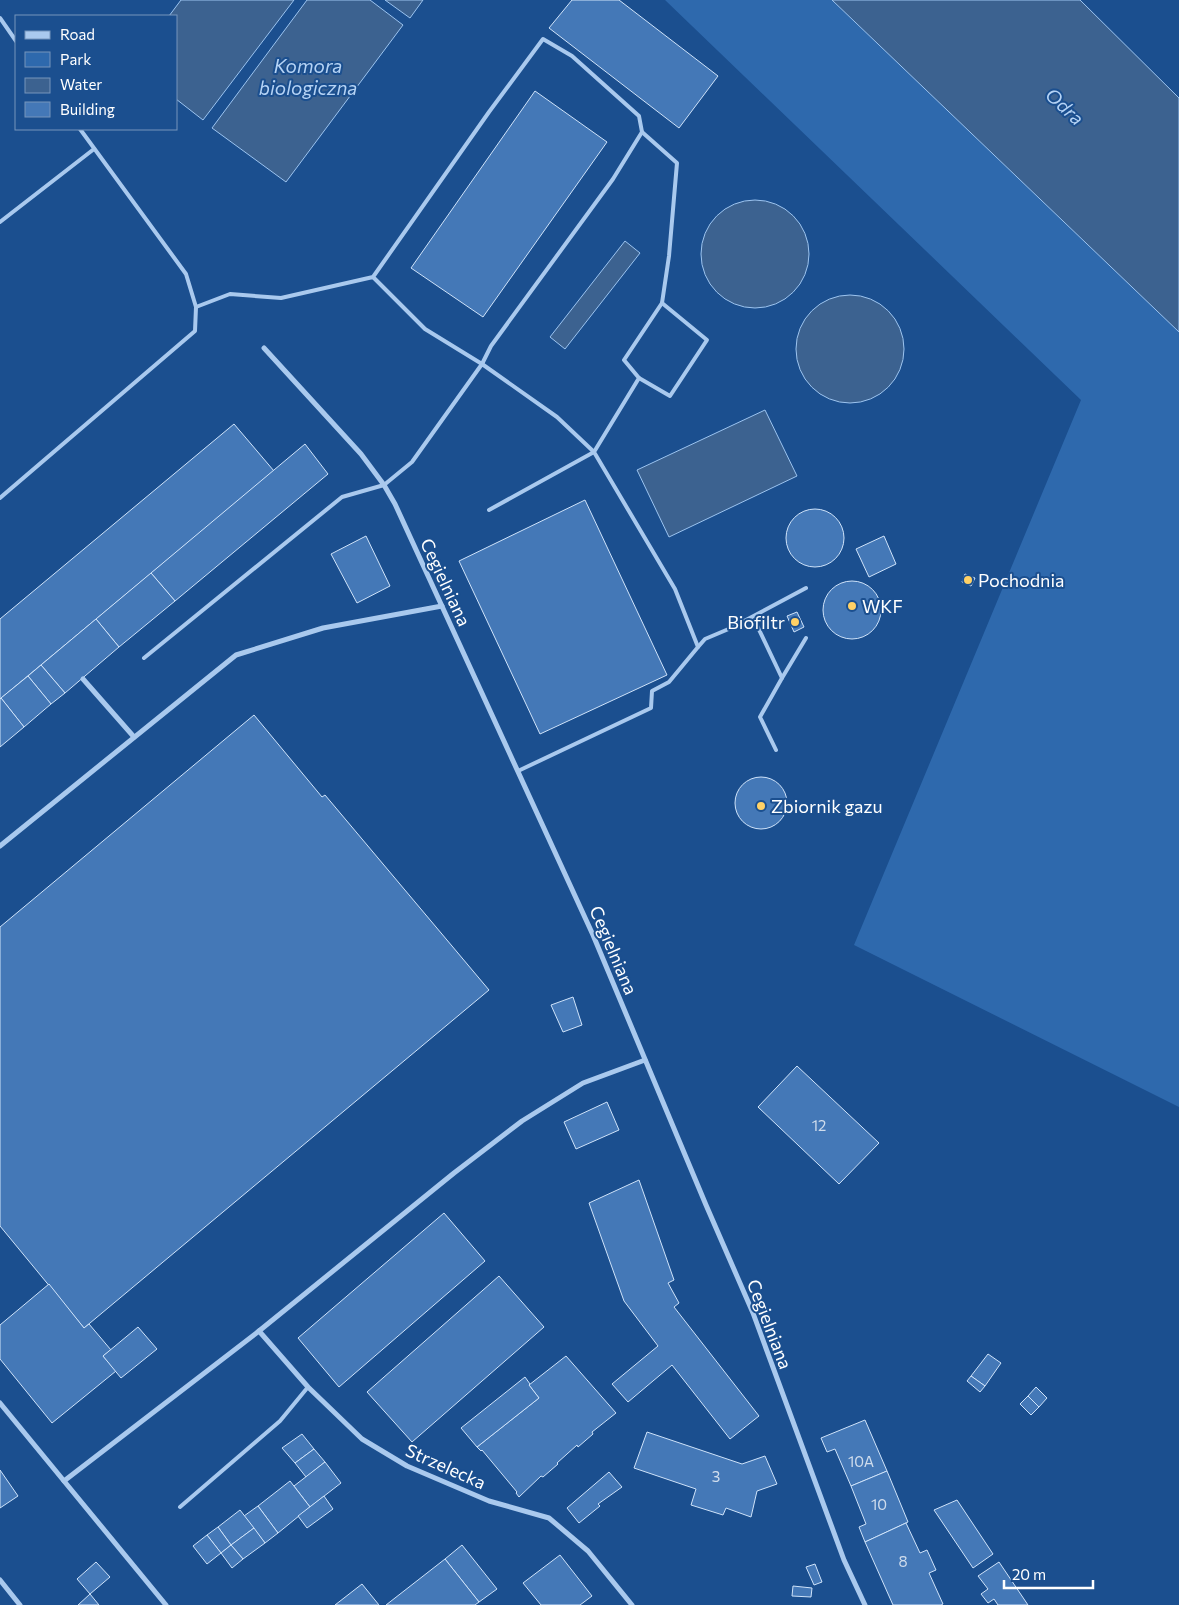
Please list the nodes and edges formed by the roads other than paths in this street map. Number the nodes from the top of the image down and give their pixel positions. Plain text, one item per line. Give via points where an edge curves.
1 (0, 18) edge
2 (15, 40) edge
3 (81, 130) edge
4 (642, 132) junction
5 (94, 149) junction
6 (0, 222) edge
7 (373, 277) junction
8 (662, 303) junction
9 (196, 307) junction
10 (264, 348) dead end
11 (482, 364) junction
12 (639, 378) junction
13 (594, 452) junction
14 (384, 484) junction
15 (0, 498) edge
16 (489, 510) dead end
17 (806, 588) dead end
18 (442, 606) junction
19 (752, 616) junction
20 (806, 638) dead end
21 (698, 648) junction
22 (144, 658) dead end
23 (782, 678) junction
24 (84, 679) dead end
25 (134, 736) junction
26 (776, 750) dead end
27 (518, 771) junction
28 (0, 846) edge
29 (645, 1060) junction
30 (259, 1331) junction
31 (308, 1387) junction
32 (0, 1403) edge
33 (64, 1481) junction
34 (180, 1507) dead end
35 (0, 1580) edge
36 (20, 1605) edge
37 (166, 1605) edge
38 (632, 1605) edge
39 (865, 1605) edge

1 - 2 lane
3 - 5 lane
4 - 7 lane via 639,116 628,105 572,56 543,39
4 - 8 lane via 677,163
4 - 11 lane via 613,179 491,346
5 - 6 lane
5 - 9 lane via 186,274
7 - 9 lane via 281,298 230,294
7 - 11 lane via 425,329
8 - 12 lane via 624,360
8 - 12 lane via 707,340 670,396
9 - 15 lane via 195,331
10 - 14 street, Cegielniana via 361,454
11 - 13 lane via 557,417
11 - 14 lane via 412,462
12 - 13 lane
13 - 16 lane
13 - 21 lane via 675,589
14 - 18 street, Cegielniana
14 - 22 lane via 342,497
17 - 19 lane
18 - 25 street via 323,628 236,655
18 - 27 street, Cegielniana
19 - 21 lane via 705,640
19 - 23 lane
20 - 23 lane
21 - 27 lane via 669,682 652,690 650,708
23 - 26 lane via 760,717
24 - 25 street
25 - 28 street
27 - 29 street, Cegielniana via 594,935
29 - 30 street via 583,1083 522,1122
29 - 39 street, Cegielniana via 753,1313 844,1560
30 - 31 street, Strzelecka
30 - 33 street
31 - 34 lane via 280,1421
31 - 38 street, Strzelecka via 362,1439 406,1466 489,1501 549,1518 588,1551
32 - 33 street
33 - 37 street
35 - 36 street

